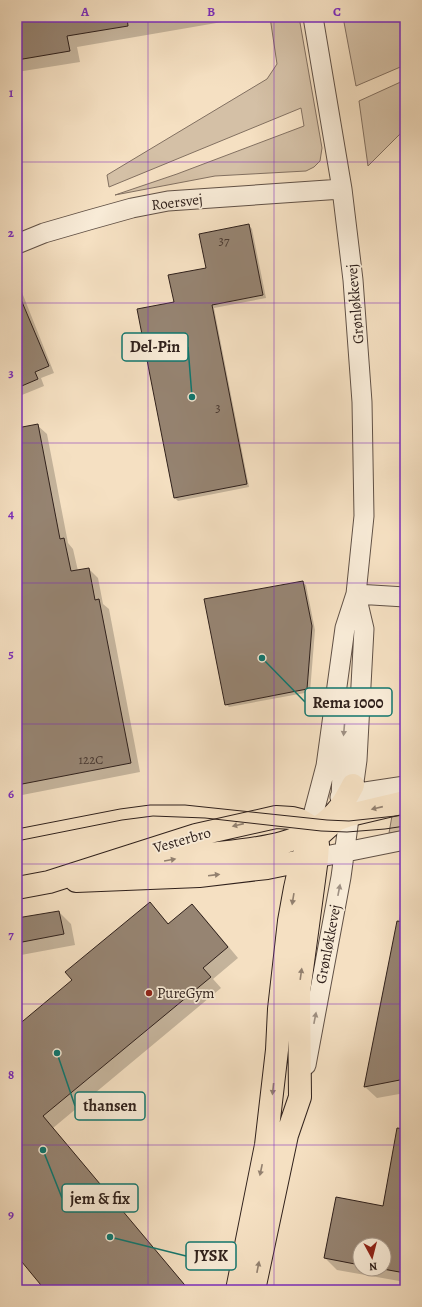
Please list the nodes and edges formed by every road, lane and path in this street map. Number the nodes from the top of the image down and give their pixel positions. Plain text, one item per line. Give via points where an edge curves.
1 (313, 17) edge
2 (342, 189) junction
3 (17, 244) edge
4 (356, 594) junction
5 (405, 597) edge
6 (405, 786) edge
7 (405, 802) edge
8 (316, 804) junction
9 (347, 805) junction
10 (276, 817) junction
11 (312, 831) junction
12 (405, 840) edge
13 (382, 844) junction
14 (345, 852) junction
15 (309, 860) junction
16 (49, 882) junction
17 (17, 888) edge
18 (300, 1097) junction
19 (238, 1290) edge
20 (254, 1290) edge

1 - 2 street, Grønløkkevej
2 - 3 street, Roersvej via 168,201 89,220
2 - 4 street, Grønløkkevej via 353,280 362,402 364,516
4 - 5 street
4 -> 8 street, Grønløkkevej via 345,628 326,766
4 - 9 street, Grønløkkevej via 364,629 357,760
6 - 9 street, Vesterbro
7 -> 9 main road
8 - 9 street, Vesterbro
8 - 10 street, Vesterbro
8 - 11 street, Grønløkkevej
9 - 11 main road via 331,824
9 - 13 street via 356,840 367,844
9 - 14 street, Grønløkkevej
10 - 11 main road via 300,820
10 -> 16 main road, Vesterbro via 196,835
11 - 15 main road via 318,845
16 -> 11 main road via 198,855 288,842
12 - 13 street
13 - 14 street
14 - 15 street
18 -> 14 street, Grønløkkevej
16 -> 15 main road, Vesterbro via 199,876
18 -> 15 main road via 299,992
15 -> 19 main road via 294,888 266,1145
16 - 17 main road, Vesterbro
20 -> 18 main road, Grønløkkevej via 287,1135

